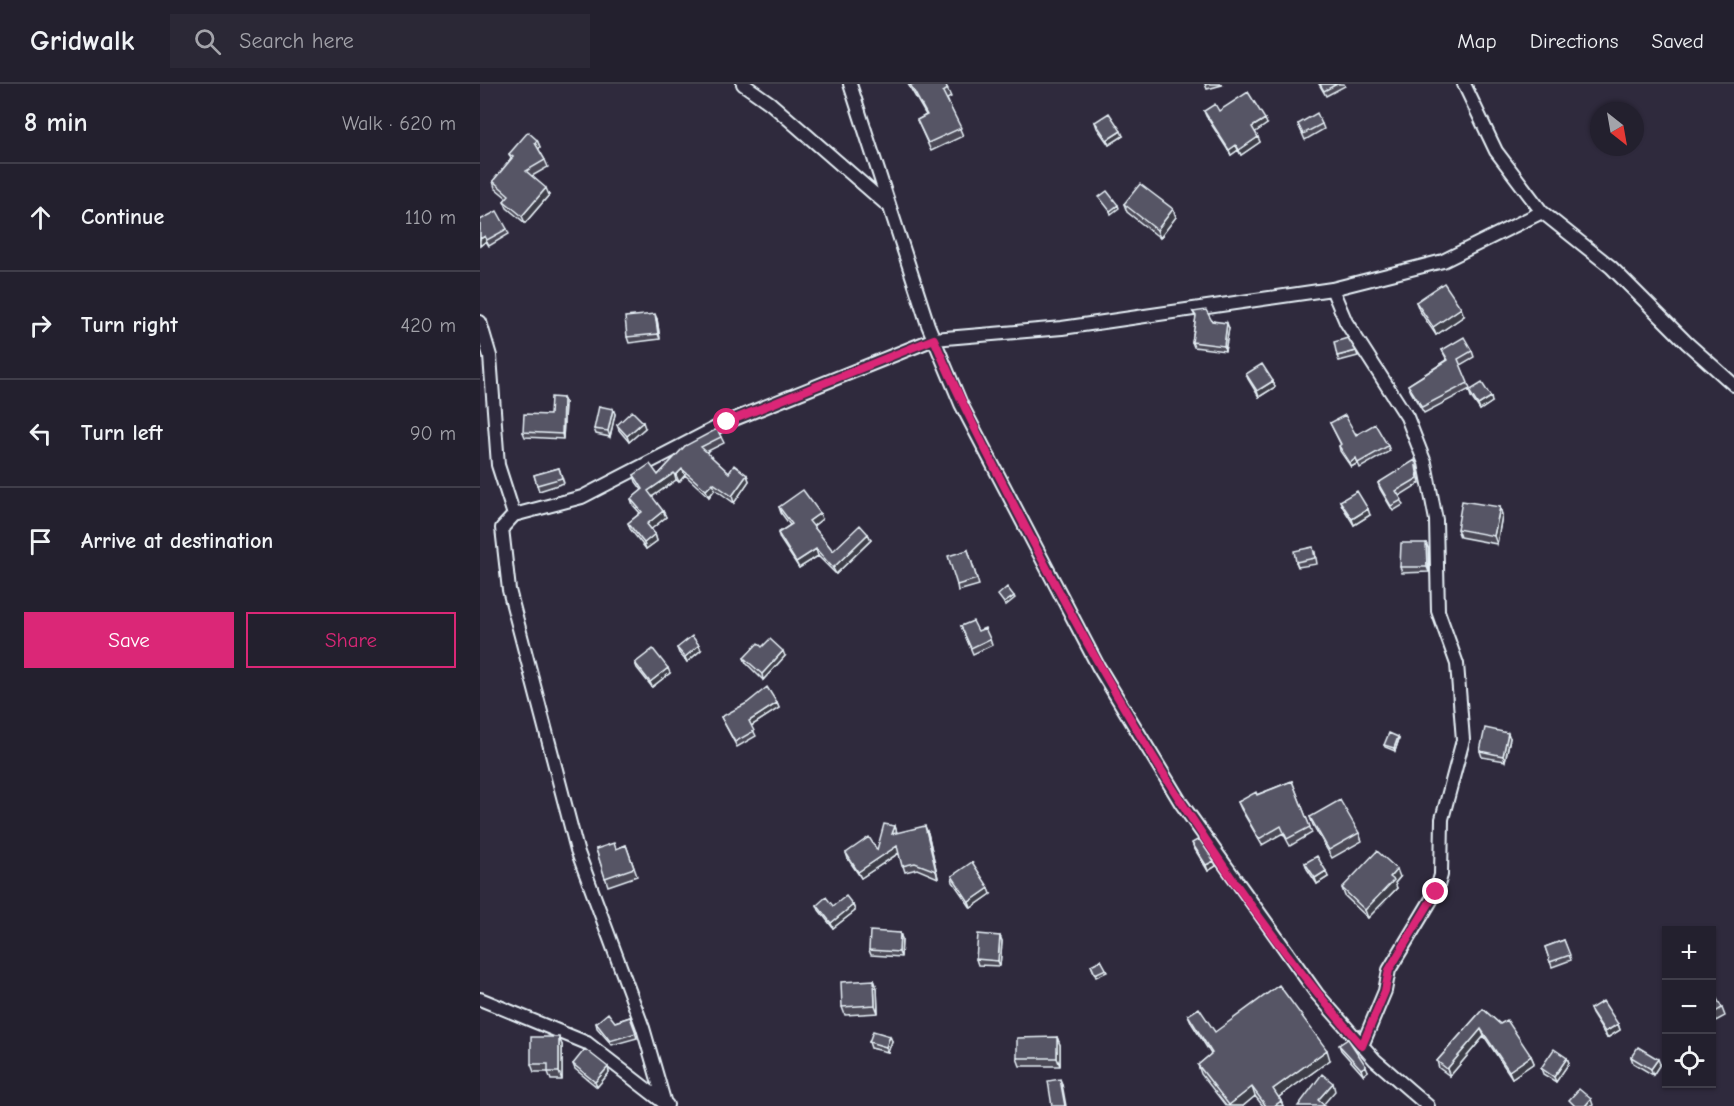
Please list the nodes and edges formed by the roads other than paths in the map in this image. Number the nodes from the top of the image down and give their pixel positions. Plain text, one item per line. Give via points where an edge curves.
1 (743, 84) edge
2 (850, 84) edge
3 (1464, 84) edge
4 (886, 204) junction
5 (1542, 212) junction
6 (1332, 289) junction
7 (480, 322) edge
8 (934, 339) junction
9 (1734, 385) edge
10 (514, 514) junction
11 (480, 999) edge
12 (1362, 1046) junction
13 (666, 1105) edge
14 (1428, 1106) edge

1 - 4 street
2 - 4 street
3 - 5 street via 1496,151
4 - 8 street
5 - 6 street via 1443,261
5 - 9 street via 1611,267
6 - 8 street via 1062,328
6 - 12 street via 1346,322 1407,417 1425,463 1436,520 1438,611 1457,664 1463,740 1442,819 1441,875 1436,892 1389,970 1385,991
7 - 10 street via 490,356 498,465
8 - 10 street via 727,422 582,497
8 - 12 street via 990,461 1104,676 1188,813 1317,994
10 - 13 street via 502,528 509,590 577,850 643,1028
11 - 13 street via 586,1043
12 - 14 street

